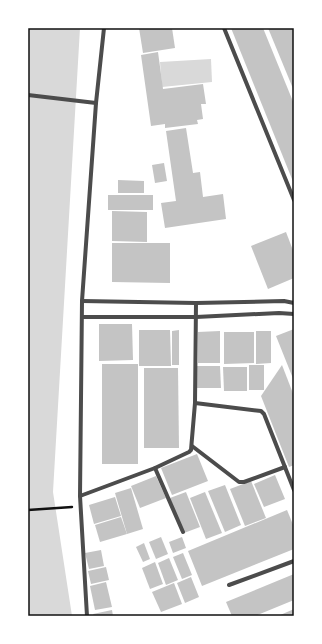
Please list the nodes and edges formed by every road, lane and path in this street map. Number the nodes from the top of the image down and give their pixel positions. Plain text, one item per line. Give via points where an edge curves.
1 (104, 28) edge
2 (224, 28) edge
3 (28, 95) edge
4 (96, 104) junction
5 (294, 200) edge
6 (82, 301) junction
7 (196, 303) junction
8 (294, 303) edge
9 (294, 314) edge
10 (82, 317) junction
11 (196, 317) junction
12 (195, 403) junction
13 (192, 446) junction
14 (285, 467) junction
15 (155, 468) junction
16 (294, 490) edge
17 (80, 496) junction
18 (73, 507) dead end
19 (28, 510) edge
20 (183, 532) dead end
21 (294, 561) edge
22 (229, 585) dead end
23 (87, 616) edge

1 - 4 street
2 - 5 street
3 - 4 street
4 - 6 street
6 - 7 street
6 - 10 street
7 - 8 street
7 - 11 street
9 - 11 street
10 - 11 street
10 - 17 street
11 - 12 street
12 - 13 street
12 - 14 street via 262,411
13 - 14 street via 239,482
13 - 15 street via 189,452
14 - 16 street
15 - 17 street
15 - 20 street
17 - 23 street
18 - 19 path
21 - 22 street

